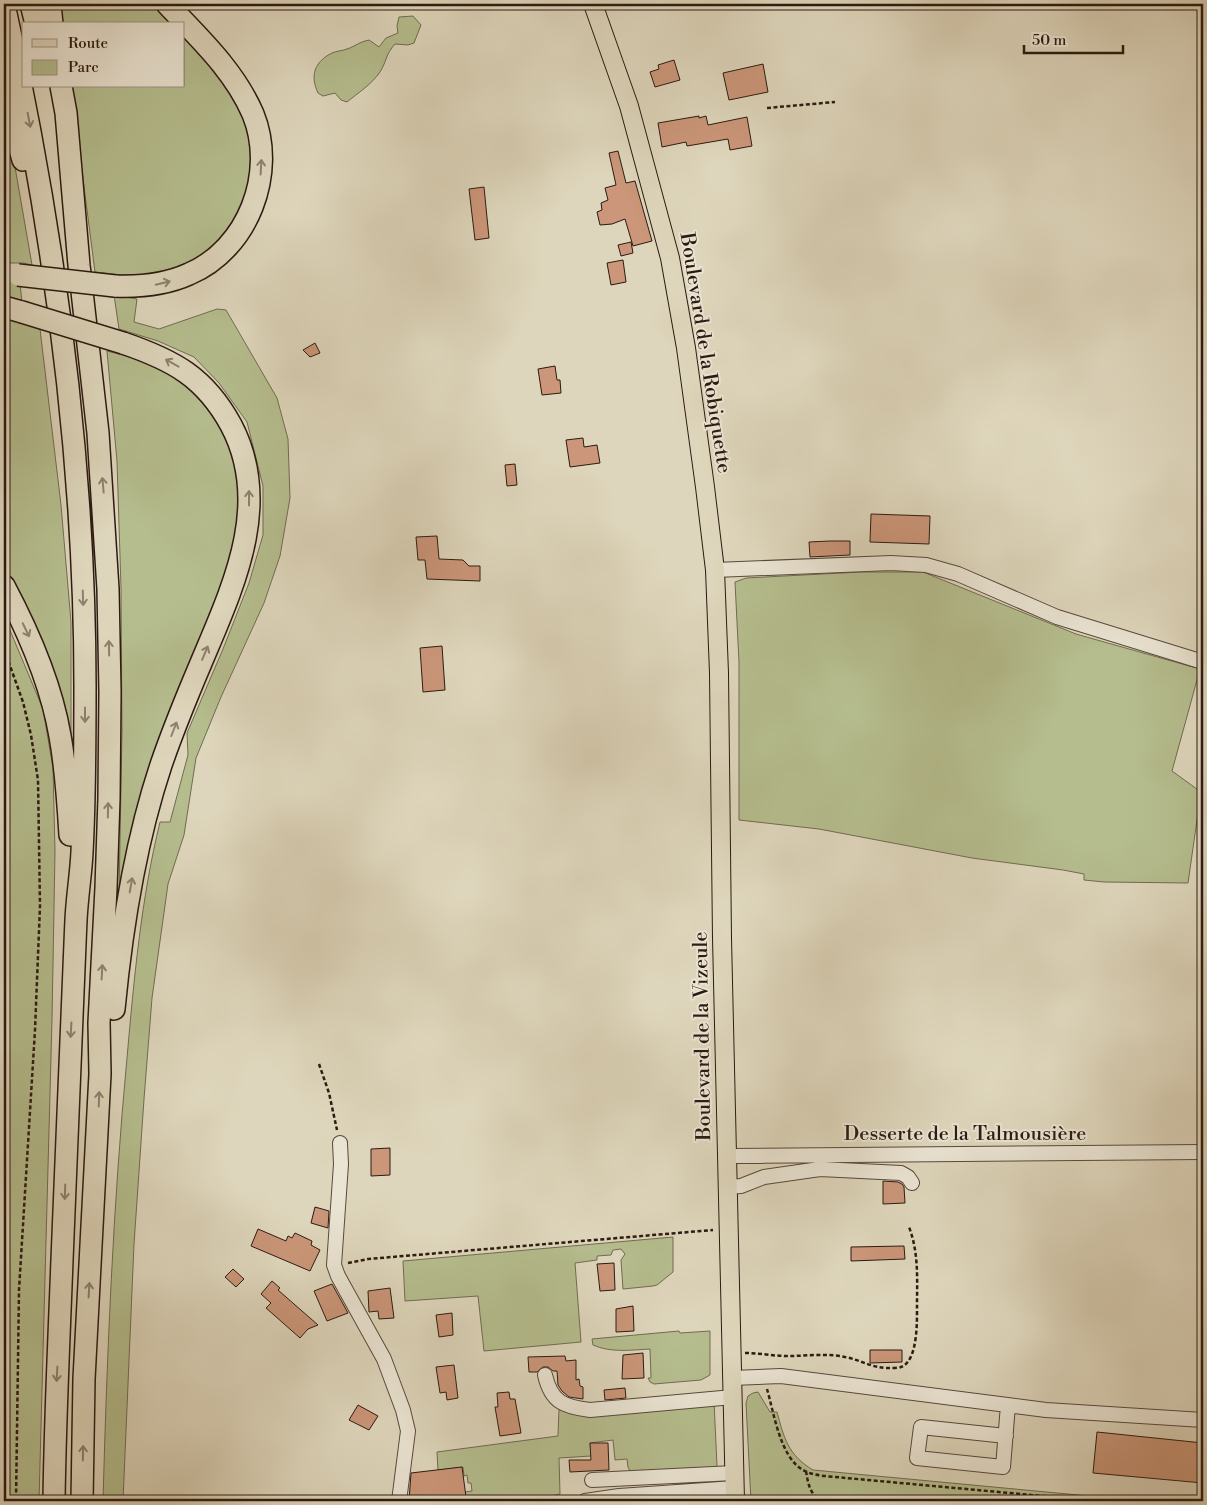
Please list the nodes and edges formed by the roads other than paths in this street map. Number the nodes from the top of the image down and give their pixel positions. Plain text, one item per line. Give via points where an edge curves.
1 (4, 4) edge
2 (31, 4) edge
3 (50, 4) edge
4 (167, 4) edge
5 (593, 4) edge
6 (36, 22) edge
7 (52, 22) edge
8 (184, 22) edge
9 (185, 23) edge
10 (48, 88) edge
11 (61, 88) edge
12 (4, 93) edge
13 (79, 265) junction
14 (11, 274) edge
15 (13, 309) edge
16 (82, 564) junction
17 (715, 570) junction
18 (4, 586) edge
19 (1203, 662) edge
20 (77, 911) junction
21 (100, 1074) junction
22 (340, 1142) road end
23 (1203, 1152) edge
24 (727, 1156) junction
25 (912, 1183) dead end
26 (728, 1187) junction
27 (545, 1375) dead end
28 (732, 1378) junction
29 (733, 1397) junction
30 (1008, 1405) junction
31 (1203, 1420) edge
32 (1006, 1436) junction
33 (592, 1480) dead end
34 (735, 1488) edge
35 (54, 1501) edge
36 (82, 1501) edge
37 (399, 1501) edge
38 (585, 1501) edge

1 -> 16 highway via 44,202 69,400
2 - 6 highway
3 - 7 highway
8 -> 4 highway, bridge
5 - 17 main road, Boulevard de la Robiquette via 629,106 670,258 686,348
14 -> 9 highway, bridge via 138,287 174,280 201,269 231,243 248,218 254,202 261,172 261,144 241,90 218,58
10 - 13 highway
11 - 13 highway
12 - 16 highway via 21,149 38,238
21 -> 13 highway via 99,1023 109,778 108,599 104,498
21 -> 15 highway, bridge via 112,1024 122,933 142,833 169,742 237,571 250,503 248,474 228,419 186,371 162,357 123,343
16 -> 20 highway via 84,784
17 - 19 street via 891,563 926,565 958,574 1033,608
17 - 24 main road, Boulevard de la Vizeule
18 -> 20 highway via 31,640 60,734 68,790
20 -> 35 highway
36 -> 21 highway via 84,1379
22 - 37 street via 334,1265 384,1359 403,1410 408,1431
23 - 24 street, Desserte de la Talmousière
24 - 26 main road, Boulevard de la Vizeule
25 - 26 street via 901,1173 820,1170 764,1176 741,1186
26 - 28 main road, Boulevard de la Vizeule
27 - 29 street via 548,1389 554,1397 575,1408 590,1410
28 - 29 main road, Boulevard de la Vizeule
28 - 30 street via 781,1376
29 - 34 main road, Boulevard de la Vizeule
30 - 31 street via 1092,1414
30 - 32 street
32 - 32 street via 1003,1467 917,1458 921,1427
33 - 34 street
34 - 38 street

